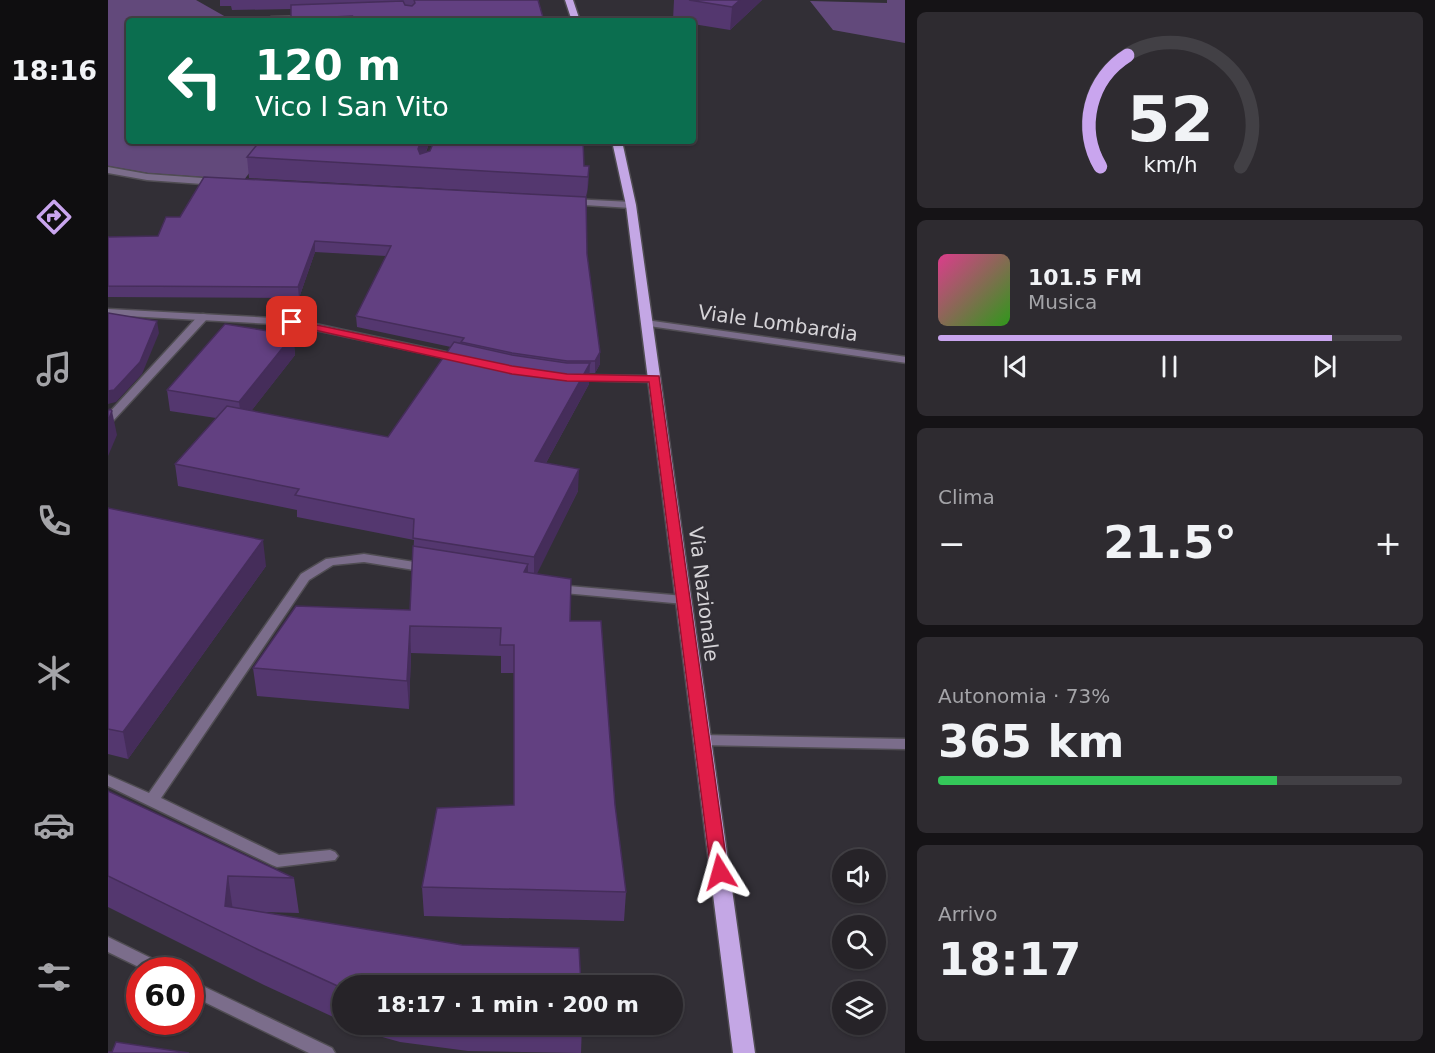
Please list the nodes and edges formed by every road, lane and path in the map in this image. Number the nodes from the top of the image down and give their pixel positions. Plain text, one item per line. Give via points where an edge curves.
1 (568, 0) edge
2 (317, 17) edge
3 (294, 18) edge
4 (575, 18) edge
5 (618, 144) edge
6 (108, 170) edge
7 (223, 183) edge
8 (561, 202) edge
9 (631, 205) junction
10 (108, 312) edge
11 (203, 317) junction
12 (646, 322) junction
13 (467, 360) edge
14 (905, 360) edge
15 (567, 378) edge
16 (655, 379) junction
17 (108, 420) edge
18 (435, 570) edge
19 (541, 587) edge
20 (684, 600) junction
21 (702, 740) junction
22 (905, 744) edge
23 (108, 780) edge
24 (152, 800) junction
25 (330, 856) dead end
26 (108, 944) edge
27 (134, 957) edge
28 (204, 994) edge
29 (326, 1053) edge
30 (744, 1053) edge

1 - 4 main road
2 - 3 street
5 - 9 main road, Via Nazionale
6 - 7 street
8 - 9 street
9 - 12 main road, Via Nazionale
10 - 11 street
11 - 13 street via 302,323
11 - 17 street
12 - 14 street, Viale Lombardia
12 - 16 main road, Via Nazionale
15 - 16 street
16 - 20 main road, Via Nazionale
18 - 24 street via 364,558 330,562 305,577
19 - 20 street
20 - 21 main road, Via Nazionale
21 - 22 street
21 - 30 main road, Via Nazionale
23 - 24 street
24 - 25 street via 277,861
26 - 27 street
28 - 29 street

